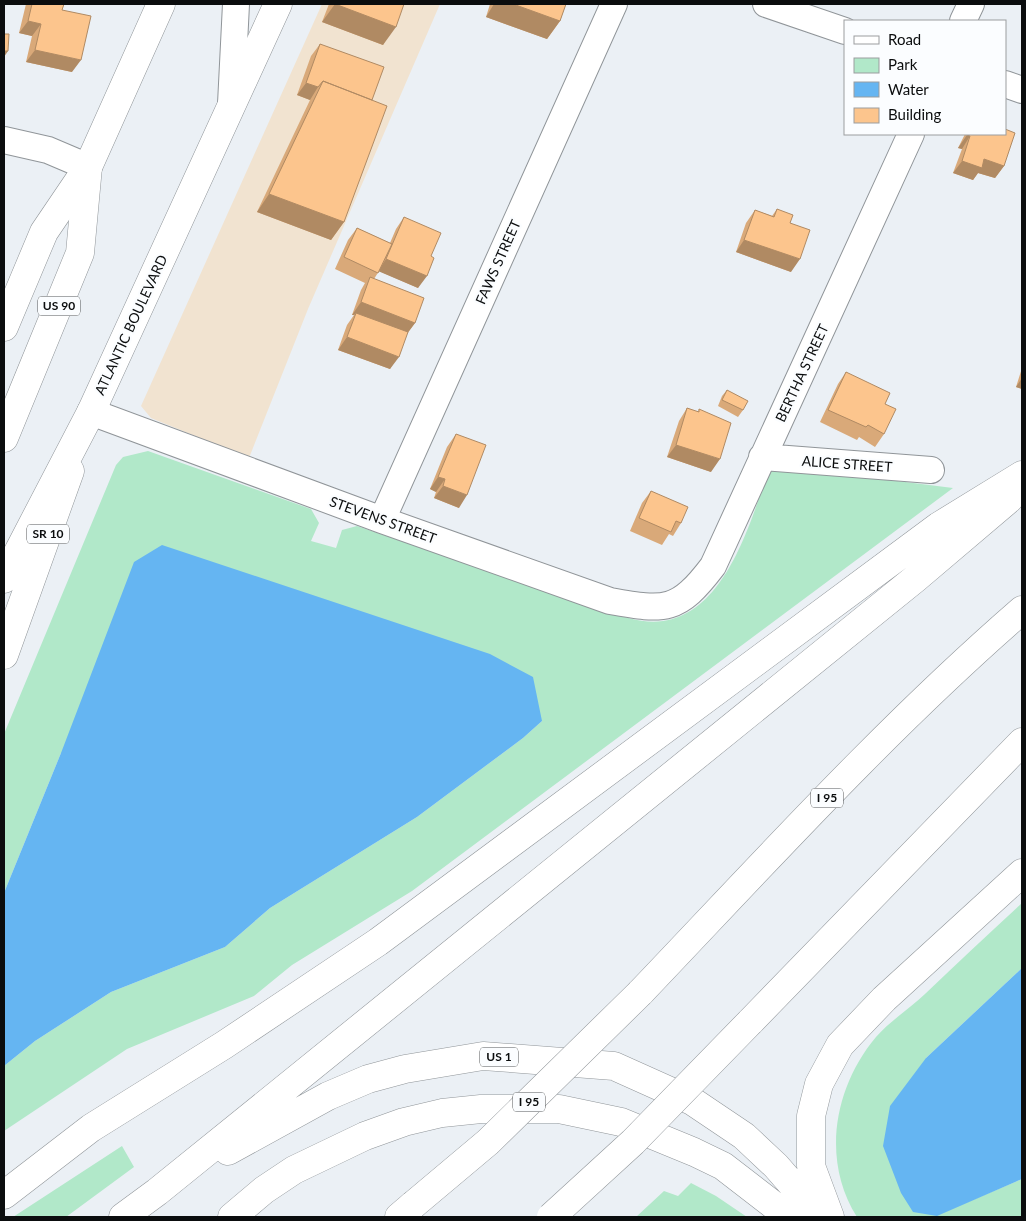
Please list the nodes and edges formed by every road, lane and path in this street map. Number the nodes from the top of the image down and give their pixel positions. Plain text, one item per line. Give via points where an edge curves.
1 (161, 4) edge
2 (236, 4) edge
3 (278, 4) edge
4 (614, 4) edge
5 (766, 4) edge
6 (972, 4) edge
7 (964, 20) edge
8 (844, 31) edge
9 (1006, 84) edge
10 (1022, 90) edge
11 (231, 108) junction
12 (911, 135) edge
13 (4, 140) edge
14 (88, 167) junction
15 (4, 327) edge
16 (91, 412) junction
17 (4, 438) edge
18 (762, 458) junction
19 (931, 470) dead end
20 (1022, 476) edge
21 (1022, 488) edge
22 (382, 520) junction
23 (4, 579) edge
24 (678, 603) joint
25 (1022, 610) edge
26 (4, 655) edge
27 (1022, 742) edge
28 (1022, 873) edge
29 (91, 1128) junction
30 (4, 1170) edge
31 (157, 1192) junction
32 (4, 1195) edge
33 (406, 1211) edge
34 (123, 1217) edge
35 (232, 1217) edge
36 (550, 1217) edge
37 (789, 1217) edge
38 (817, 1217) edge
39 (830, 1217) edge

1 - 14 main road, US 90
2 - 11 street
3 - 11 main road, ATLANTIC BOULEVARD
4 - 22 street, FAWS STREET
5 - 8 street
6 - 7 street
9 - 10 street
11 - 16 main road, ATLANTIC BOULEVARD
12 - 18 street, BERTHA STREET
13 - 14 street via 48,150
14 - 15 main road via 44,232
14 - 17 main road, US 90 via 80,253
16 - 22 street, STEVENS STREET
16 - 23 main road
16 - 26 main road, ATLANTIC BOULEVARD / SR 10
18 - 19 street, ALICE STREET
18 - 24 street, BERTHA STREET via 713,566 695,590
20 - 29 main road via 939,526 378,942
21 - 31 main road via 909,584
22 - 24 street, STEVENS STREET via 610,601 647,608
25 - 33 main road, I 95, bridge via 860,764 640,993 488,1142
27 - 36 main road, bridge via 633,1142
28 - 39 main road via 884,999 840,1045 819,1084 811,1124 811,1166
29 - 30 main road
29 - 32 main road
31 - 34 main road, US 1
31 - 38 main road, US 1 via 288,1117 368,1079 439,1062 483,1056 614,1066 692,1101 744,1136 792,1184
35 - 37 main road via 294,1170 365,1136 404,1122 442,1113 481,1109 559,1109 621,1122 724,1166

